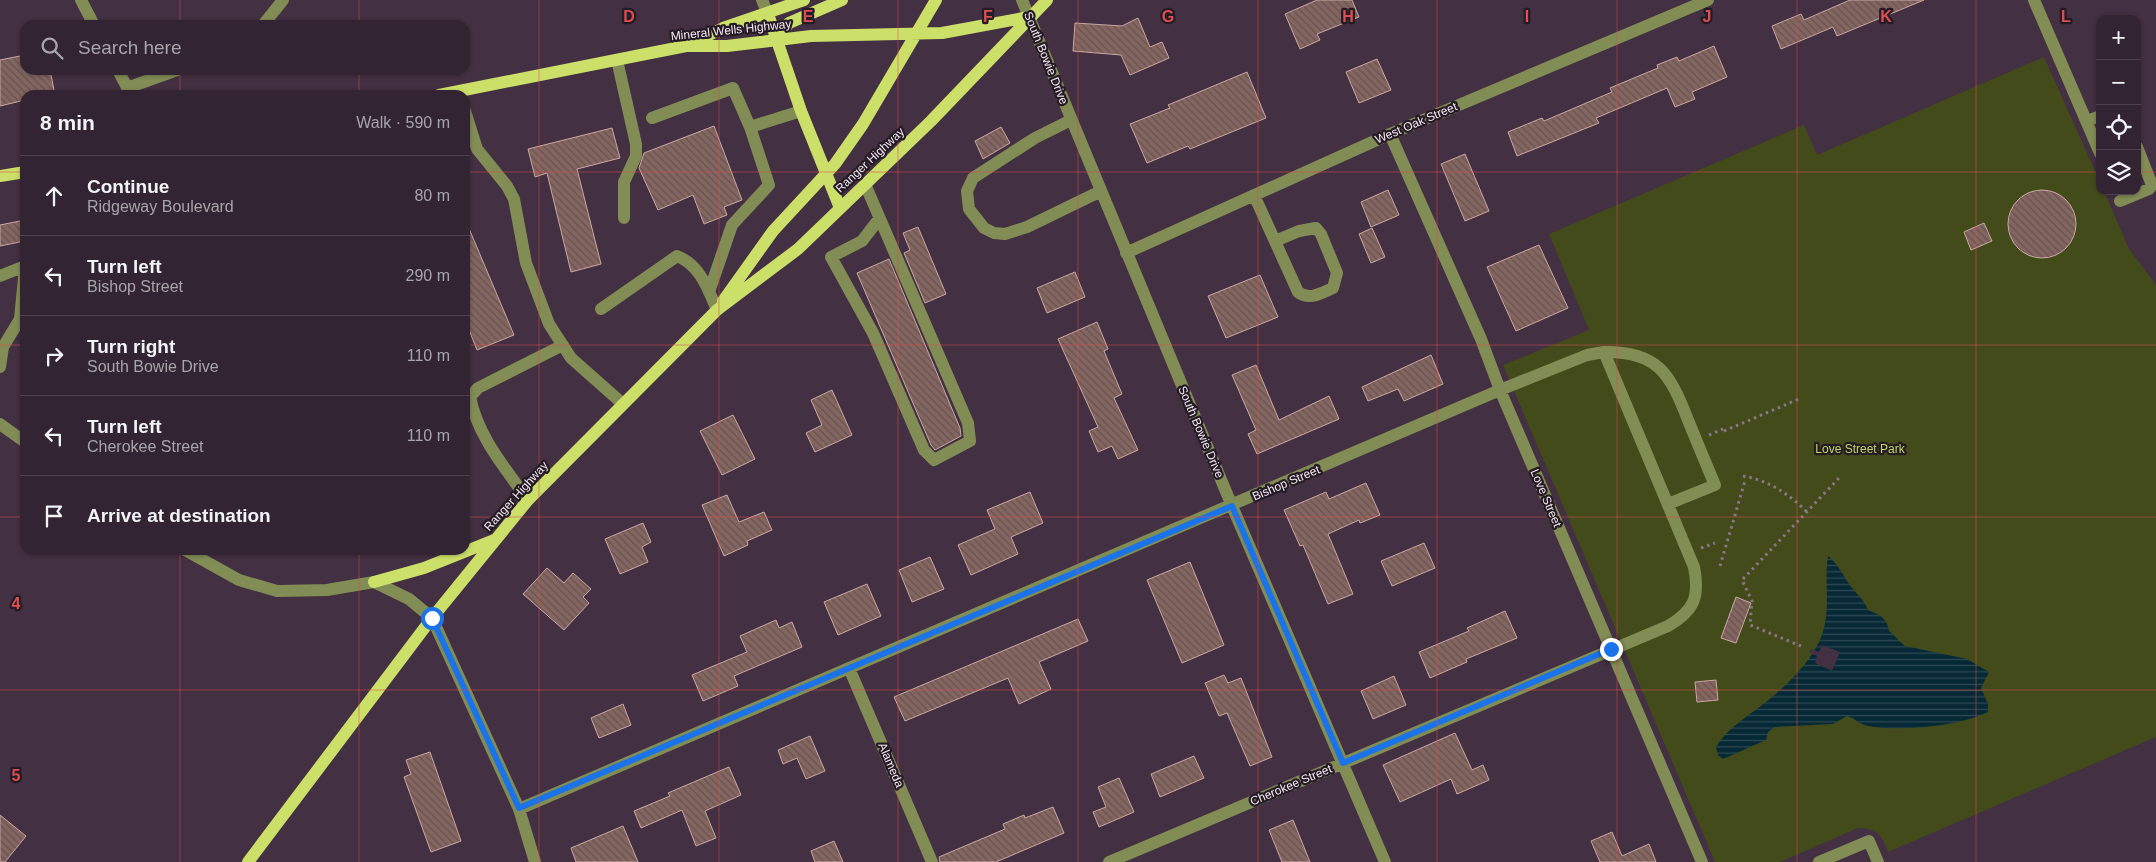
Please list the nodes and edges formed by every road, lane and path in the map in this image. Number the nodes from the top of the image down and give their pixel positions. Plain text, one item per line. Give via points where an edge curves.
1 (81, 0) edge
2 (283, 0) edge
3 (762, 0) edge
4 (804, 0) edge
5 (842, 0) edge
6 (936, 0) edge
7 (1022, 0) edge
8 (1047, 0) edge
9 (1708, 0) edge
10 (2034, 0) edge
11 (768, 14) junction
12 (1029, 17) junction
13 (91, 20) edge
14 (266, 20) edge
15 (918, 34) junction
16 (776, 39) junction
17 (686, 46) junction
18 (617, 60) junction
19 (121, 75) edge
20 (166, 75) edge
21 (128, 90) edge
22 (131, 90) edge
23 (470, 91) edge
24 (801, 111) junction
25 (2096, 117) edge
26 (652, 118) dead end
27 (1071, 120) junction
28 (2086, 121) junction
29 (470, 126) edge
30 (750, 127) junction
31 (1390, 134) junction
32 (2099, 150) edge
33 (2139, 150) edge
34 (20, 173) edge
35 (826, 174) junction
36 (0, 176) edge
37 (864, 184) junction
38 (1101, 191) junction
39 (1254, 195) junction
40 (2120, 200) edge
41 (840, 208) junction
42 (624, 218) dead end
43 (879, 219) junction
44 (1275, 240) junction
45 (1126, 253) junction
46 (20, 269) edge
47 (0, 276) edge
48 (709, 292) junction
49 (600, 309) dead end
50 (717, 310) junction
51 (20, 319) edge
52 (2, 342) edge
53 (563, 345) junction
54 (1604, 352) junction
55 (0, 366) edge
56 (1500, 390) junction
57 (1799, 399) dead end
58 (623, 404) junction
59 (0, 424) edge
60 (1724, 431) dead end
61 (20, 438) edge
62 (1743, 476) dead end
63 (1840, 478) dead end
64 (1745, 481) dead end
65 (528, 500) junction
66 (1668, 504) junction
67 (1232, 506) junction
68 (1807, 512) junction
69 (496, 539) junction
70 (470, 549) edge
71 (193, 555) edge
72 (456, 555) edge
73 (1720, 566) dead end
74 (374, 582) junction
75 (432, 618) junction
76 (1800, 646) dead end
77 (1611, 649) junction
78 (850, 668) junction
79 (1343, 763) junction
80 (519, 808) junction
81 (248, 862) edge
82 (535, 862) edge
83 (932, 862) edge
84 (1109, 862) edge
85 (1385, 862) edge
86 (1702, 862) edge
87 (1819, 862) edge
88 (1878, 862) edge

1 - 13 street
2 - 14 street
3 - 11 street
4 - 11 main road
5 - 16 main road via 789,23
6 - 15 main road, Ranger Highway
7 - 12 street, South Bowie Drive
8 - 12 main road, Ranger Highway
9 - 31 street, West Oak Street
10 - 28 street
11 - 16 main road
11 - 17 main road via 723,28
12 - 15 main road, Mineral Wells Highway via 942,33
12 - 27 street, South Bowie Drive
12 - 37 main road, Ranger Highway via 931,121
15 - 16 main road, Mineral Wells Highway
15 - 35 main road, Ranger Highway via 863,124
16 - 17 main road, Mineral Wells Highway via 727,46
16 - 24 main road
17 - 18 main road, Mineral Wells Highway
18 - 23 main road, Mineral Wells Highway
18 - 42 street via 636,144 636,156 624,182
19 - 21 street
20 - 22 street
24 - 30 street
24 - 35 main road
25 - 28 street
26 - 30 street via 734,88
27 - 38 street, South Bowie Drive
27 - 38 street via 1035,138 973,178 967,191 969,209 984,228 1005,234 1027,227
28 - 32 street
29 - 53 street via 478,149 514,199 526,263 550,324
30 - 48 street via 769,185 732,225
31 - 39 street, West Oak Street
31 - 56 street, Love Street via 1481,339
33 - 40 street via 2152,185
34 - 36 main road
35 - 41 main road
35 - 50 main road, Ranger Highway via 773,231
37 - 41 main road, Ranger Highway
37 - 43 street
38 - 45 street, South Bowie Drive
39 - 44 street
39 - 45 street, West Oak Street
41 - 50 main road, Ranger Highway via 798,249
43 - 43 street via 968,423 970,441 934,460 924,450 873,333 830,257 862,241
44 - 44 street via 1298,292 1303,296 1313,296 1333,288 1337,273 1316,228
45 - 67 street, South Bowie Drive
46 - 47 street
48 - 49 street via 703,276 677,256
48 - 50 street
50 - 58 main road, Ranger Highway
51 - 52 street
52 - 55 street
53 - 58 street via 571,358
53 - 65 street via 478,388 470,397 481,432
54 - 56 street, Bishop Street
54 - 66 street, Cherokee Street
54 - 66 street, Bishop Street via 1625,352 1658,365 1678,394 1715,485
56 - 67 street, Bishop Street
56 - 77 street, Love Street
57 - 60 path
58 - 65 main road, Ranger Highway
59 - 61 street
62 - 68 path via 1773,487
63 - 68 path
64 - 73 path
65 - 69 main road, Ranger Highway
66 - 77 street, Cherokee Street via 1695,573 1696,592 1690,609 1668,626
67 - 78 street, Bishop Street
67 - 79 street, South Bowie Drive
68 - 76 path via 1742,580 1752,601 1750,625
69 - 70 main road
69 - 75 main road, Ranger Highway
71 - 74 street via 239,580 277,591 327,590
72 - 74 main road
74 - 75 street via 410,599
75 - 80 street
75 - 81 main road, Ranger Highway
77 - 79 street, Cherokee Street
77 - 86 street, Love Street
78 - 80 street, Bishop Street
78 - 83 street, Alameda
79 - 84 street, Cherokee Street
79 - 85 street, South Bowie Drive
80 - 82 street
87 - 88 street via 1869,841

